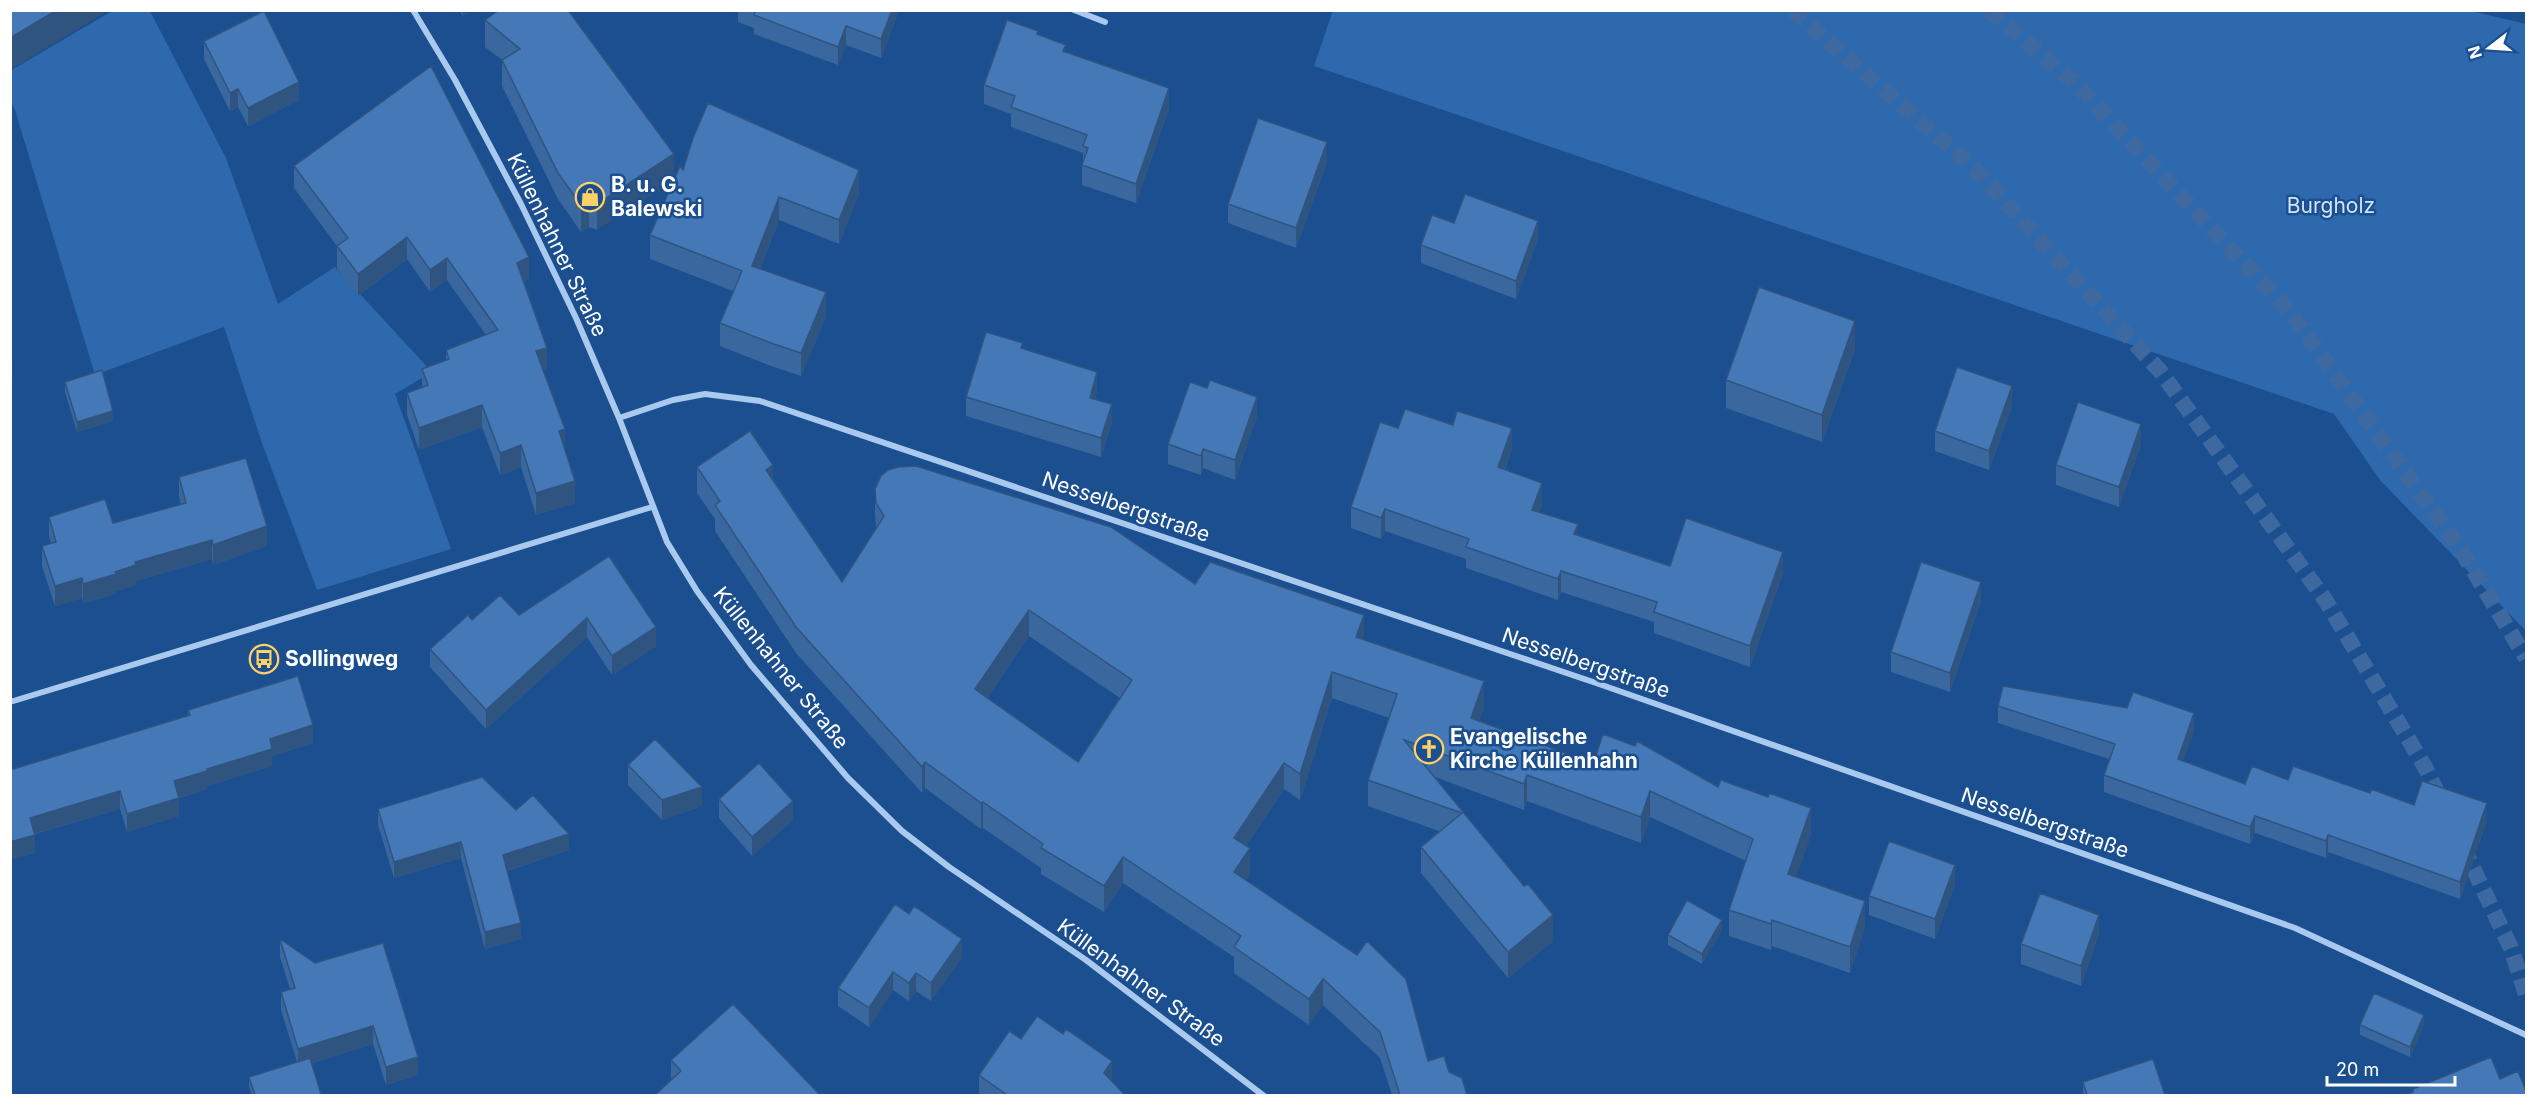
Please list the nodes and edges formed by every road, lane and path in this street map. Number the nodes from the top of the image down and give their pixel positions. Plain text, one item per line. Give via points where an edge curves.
1 (413, 10) edge
2 (1074, 10) edge
3 (1105, 22) dead end
4 (619, 418) junction
5 (652, 507) junction
6 (10, 702) edge
7 (2526, 1035) edge
8 (1264, 1095) edge

1 - 4 street, Küllenhahner Straße via 521,204
2 - 3 street
4 - 5 street, Küllenhahner Straße
4 - 7 street, Nesselbergstraße via 705,393 760,401 1599,684 2276,921
5 - 6 street
5 - 8 street, Küllenhahner Straße via 667,542 691,581 751,665 848,778 902,831 1086,960

